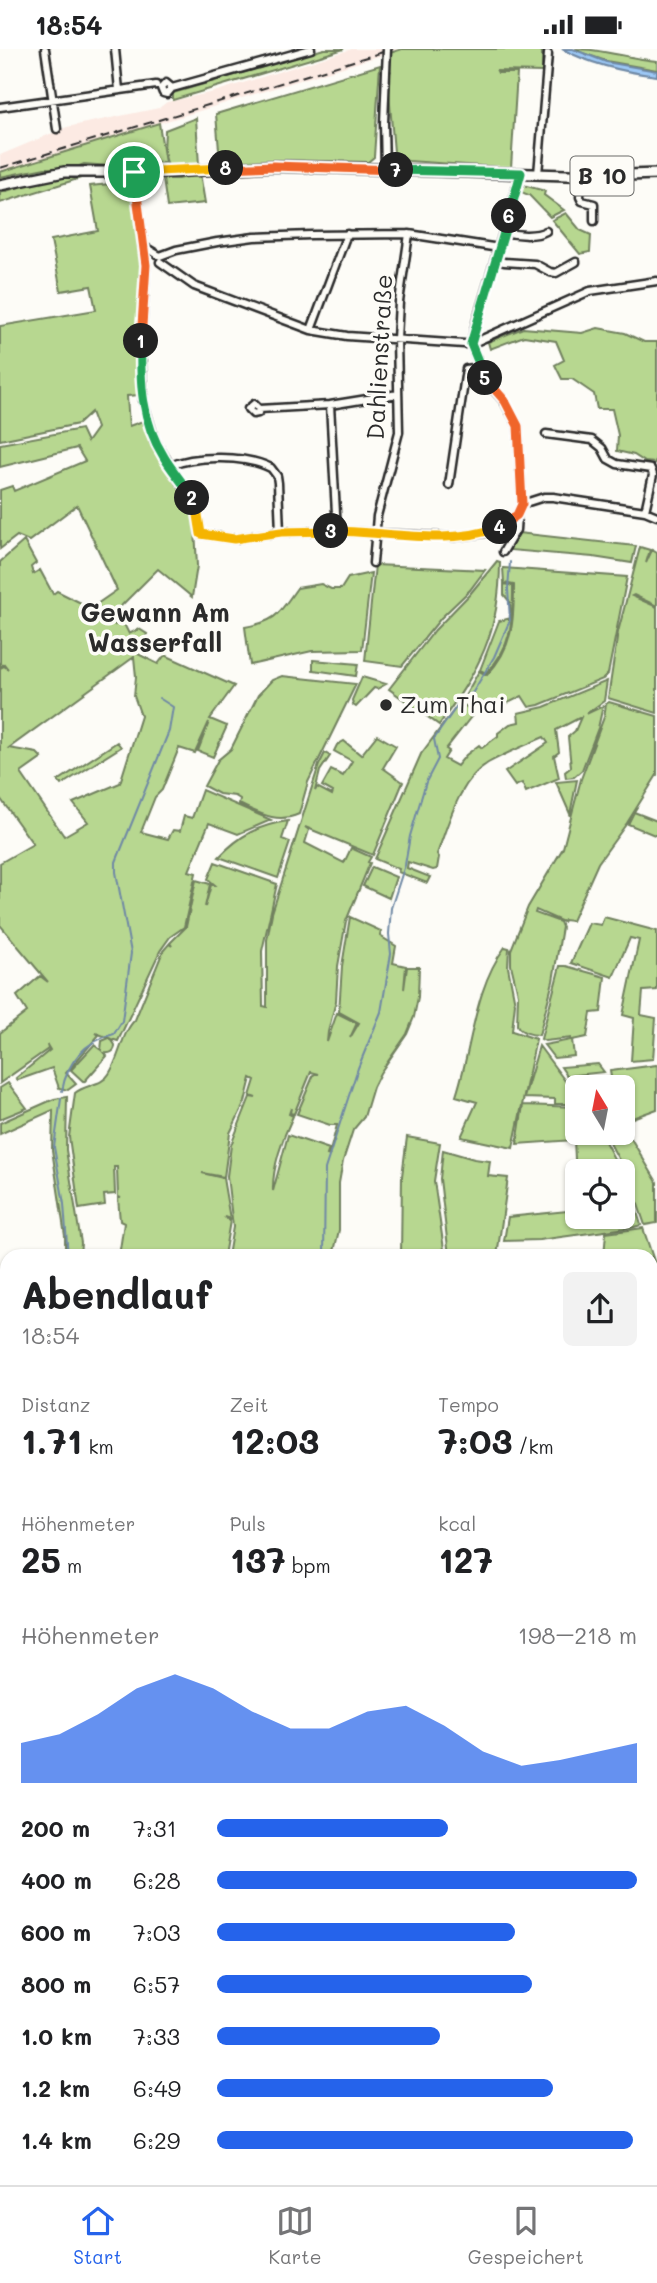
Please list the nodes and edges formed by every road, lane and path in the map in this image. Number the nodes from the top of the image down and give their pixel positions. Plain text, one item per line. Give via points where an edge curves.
1 (45, 49) edge
2 (115, 49) edge
3 (311, 49) edge
4 (387, 49) edge
5 (548, 54) dead end
6 (156, 85) dead end
7 (172, 89) dead end
8 (119, 90) junction
9 (52, 100) junction
10 (0, 107) edge
11 (57, 129) dead end
12 (385, 170) junction
13 (134, 172) junction
14 (521, 173) junction
15 (538, 174) junction
16 (657, 174) edge
17 (581, 176) junction
18 (0, 185) edge
19 (594, 222) dead end
20 (547, 231) dead end
21 (504, 232) junction
22 (347, 234) junction
23 (409, 234) junction
24 (143, 246) junction
25 (499, 248) junction
26 (160, 259) junction
27 (495, 260) junction
28 (576, 262) dead end
29 (146, 265) junction
30 (657, 281) edge
31 (311, 330) junction
32 (397, 339) junction
33 (471, 344) junction
34 (467, 359) dead end
35 (480, 367) junction
36 (466, 369) junction
37 (398, 394) junction
38 (330, 405) junction
39 (259, 409) dead end
40 (546, 434) dead end
41 (170, 466) junction
42 (449, 485) dead end
43 (522, 504) junction
44 (645, 511) junction
45 (517, 515) junction
46 (657, 516) edge
47 (501, 527) junction
48 (337, 531) junction
49 (281, 532) junction
50 (376, 533) junction
51 (508, 544) junction
52 (503, 552) dead end
53 (373, 563) dead end

1 - 9 street
2 - 8 street
3 - 7 street
4 - 12 street, bridge
5 - 15 street
6 - 8 street
8 - 9 street
9 - 10 street
9 - 11 street
12 - 13 main road, B 10 via 273,166
12 - 14 main road, B 10
13 - 18 main road, B 10 via 55,173
13 - 24 street
14 - 15 main road, B 10
14 - 21 street
15 - 17 main road, B 10
16 - 17 main road, B 10
17 - 19 street via 580,199 594,204
20 - 21 street
21 - 25 street
22 - 23 street
22 - 26 street via 241,239 176,250
22 - 31 street
23 - 25 street
23 - 32 street, Dahlienstraße
24 - 26 street
24 - 29 street
25 - 27 street
26 - 29 street
26 - 31 street via 194,286
27 - 28 street via 535,264 556,273
27 - 33 street
29 - 41 street via 141,391 150,430
30 - 33 street via 590,291
31 - 32 street
32 - 33 street
32 - 37 street, Dahlienstraße
33 - 35 street
34 - 36 street
35 - 36 street
35 - 43 street via 518,426
36 - 42 street
37 - 38 street
37 - 50 street, Dahlienstraße via 399,432
38 - 39 street
38 - 48 street
40 - 44 street via 592,440 617,464 649,468 653,472
41 - 49 street via 197,509 201,534 234,539
41 - 49 street via 197,459 228,459 271,468 277,476
43 - 44 street via 553,497
43 - 45 street
44 - 46 street
45 - 47 street
45 - 51 street
47 - 50 street via 455,537
47 - 51 street
48 - 49 street
48 - 50 street
50 - 53 street, Dahlienstraße
51 - 52 street

